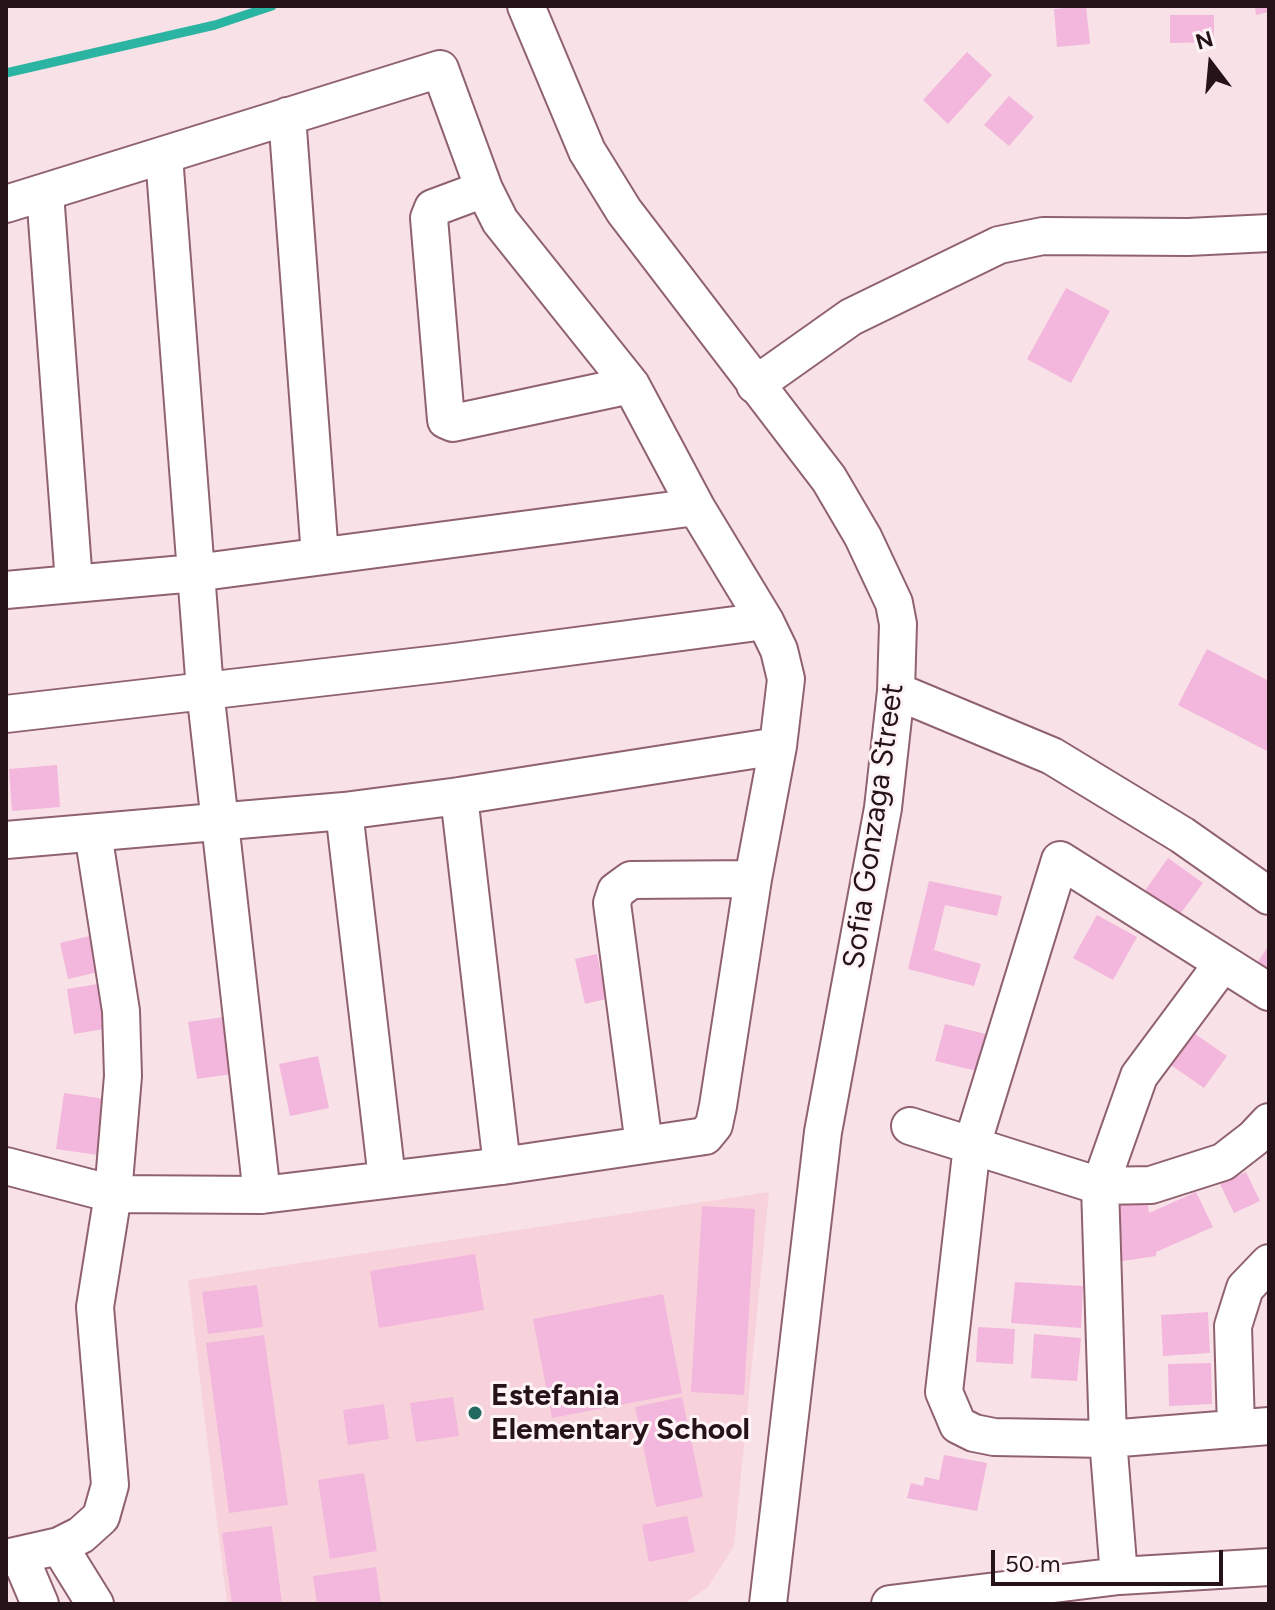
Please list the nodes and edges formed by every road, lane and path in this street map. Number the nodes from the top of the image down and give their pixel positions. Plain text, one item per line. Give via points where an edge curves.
1 (526, 6) edge
2 (287, 116) junction
3 (164, 156) junction
4 (484, 189) junction
5 (45, 193) junction
6 (6, 204) edge
7 (1269, 233) edge
8 (631, 385) junction
9 (755, 385) junction
10 (696, 507) junction
11 (320, 556) junction
12 (195, 573) junction
13 (74, 583) junction
14 (6, 590) edge
15 (765, 621) junction
16 (205, 690) junction
17 (896, 691) junction
18 (6, 714) edge
19 (778, 746) junction
20 (459, 796) junction
21 (344, 811) junction
22 (218, 821) junction
23 (93, 833) junction
24 (6, 840) edge
25 (753, 879) junction
26 (1269, 896) edge
27 (1223, 963) junction
28 (1269, 992) edge
29 (1269, 1122) edge
30 (910, 1126) dead end
31 (644, 1145) junction
32 (972, 1145) junction
33 (6, 1166) edge
34 (502, 1166) junction
35 (387, 1179) junction
36 (1100, 1186) junction
37 (113, 1194) junction
38 (262, 1195) junction
39 (1269, 1263) edge
40 (1252, 1427) edge
41 (1108, 1439) junction
42 (59, 1546) junction
43 (13, 1557) edge
44 (1269, 1567) edge
45 (1119, 1576) junction
46 (1187, 1588) edge
47 (1038, 1595) edge
48 (40, 1604) edge
49 (95, 1604) edge
50 (768, 1604) edge
51 (890, 1604) edge

1 - 9 street, Sofia Gonzaga Street via 594,163
2 - 3 street
2 - 4 street via 440,69
2 - 11 street
3 - 5 street
3 - 12 street
4 - 8 street via 500,221
4 - 8 street via 433,208 429,218 446,420 453,423
5 - 6 street
5 - 13 street
7 - 9 street via 1043,236 999,245 851,317
8 - 10 street
9 - 17 street, Sofia Gonzaga Street via 829,479 894,603
10 - 11 street
10 - 15 street
11 - 12 street
12 - 13 street
12 - 16 street
13 - 14 street
15 - 16 street
15 - 19 street via 786,679
16 - 18 street
16 - 22 street
17 - 26 street via 1052,756 1182,835
17 - 50 street, Sofia Gonzaga Street via 883,808 823,1132
19 - 20 street
19 - 25 street
20 - 21 street
20 - 34 street
21 - 22 street
21 - 35 street
22 - 23 street
22 - 38 street
23 - 24 street
23 - 37 street via 121,1011 123,1076
25 - 31 street via 714,1125 705,1136
25 - 31 street via 631,880 616,891 612,903
27 - 28 street
27 - 32 street via 1060,860
27 - 36 street via 1139,1076
29 - 36 street via 1223,1162 1151,1185
30 - 32 street
31 - 34 street
32 - 36 street
32 - 41 street via 944,1392 950,1410 958,1425 994,1437
33 - 37 street
34 - 35 street
35 - 38 street
36 - 41 street
37 - 38 street
37 - 42 street via 95,1307 110,1485 101,1517
39 - 40 street via 1245,1288 1233,1326
40 - 41 street
41 - 45 street
42 - 43 street
42 - 49 street
43 - 48 street
44 - 46 street
45 - 46 street
45 - 47 street
47 - 51 street

